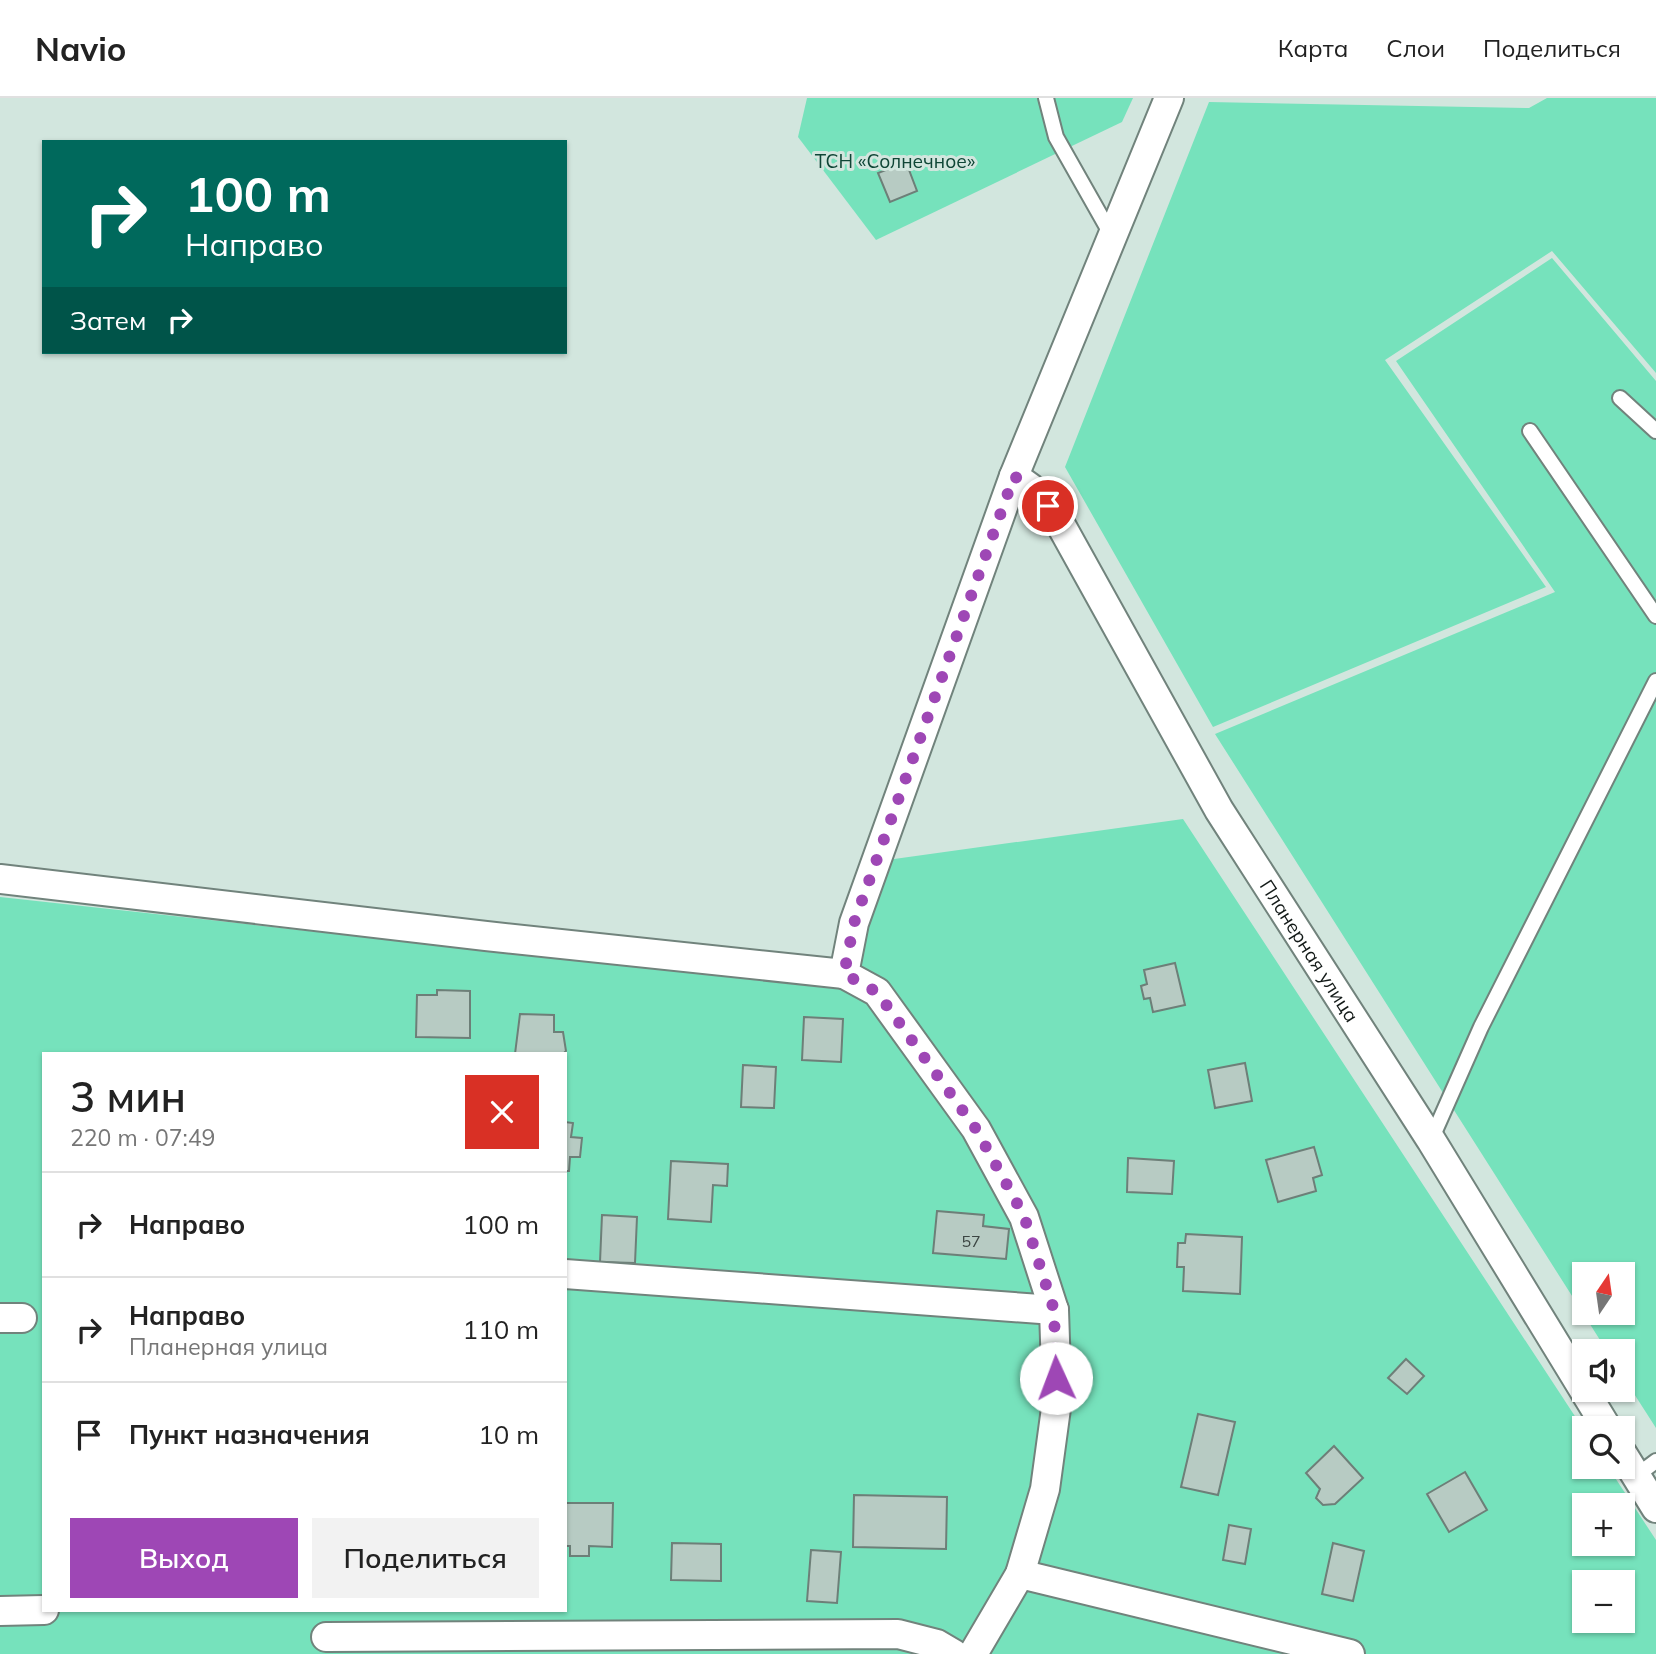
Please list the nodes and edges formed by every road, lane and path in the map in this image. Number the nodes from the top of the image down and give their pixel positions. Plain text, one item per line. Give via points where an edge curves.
1 (1046, 98) edge
2 (1169, 98) edge
3 (1112, 236) junction
4 (1620, 398) dead end
5 (1530, 430) dead end
6 (1656, 431) edge
7 (1014, 476) junction
8 (1656, 616) edge
9 (1656, 681) edge
10 (0, 879) edge
11 (844, 974) junction
12 (1431, 1140) junction
13 (567, 1274) edge
14 (1054, 1310) junction
15 (1600, 1416) edge
16 (1638, 1463) edge
17 (1656, 1508) edge
18 (1020, 1574) junction
19 (42, 1610) edge
20 (0, 1611) edge
21 (326, 1637) dead end
22 (954, 1654) edge
23 (973, 1654) edge
24 (1350, 1654) edge

1 - 3 lane via 1056,136
2 - 3 street
3 - 7 street
4 - 6 lane
5 - 8 lane
7 - 11 street via 854,923
7 - 12 street, Планерная улица via 1039,494 1057,519 1219,810
9 - 12 lane via 1480,1027
10 - 11 street
11 - 14 street via 877,992 976,1129 1024,1216
12 - 15 street, Планерная улица
13 - 14 street
14 - 18 street via 1057,1401 1045,1489
16 - 17 street
18 - 23 street
18 - 24 street
19 - 20 street
21 - 22 street via 898,1633

